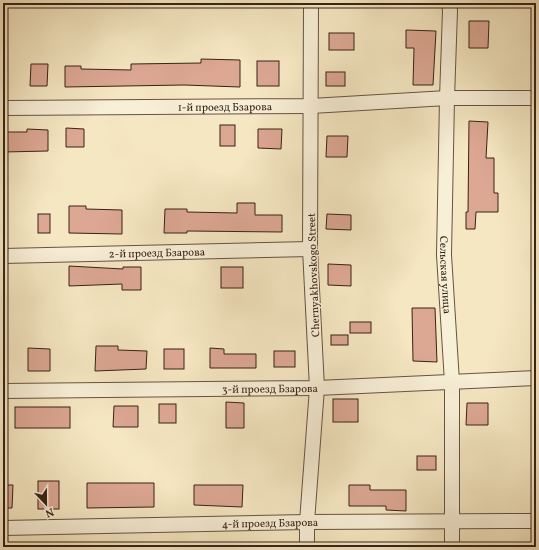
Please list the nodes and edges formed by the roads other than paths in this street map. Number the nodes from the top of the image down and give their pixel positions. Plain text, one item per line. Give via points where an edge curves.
1 (311, 3) edge
2 (449, 3) edge
3 (447, 98) junction
4 (536, 98) edge
5 (311, 106) junction
6 (3, 108) edge
7 (310, 249) junction
8 (3, 256) edge
9 (536, 378) edge
10 (452, 382) junction
11 (318, 388) junction
12 (3, 391) edge
13 (536, 521) edge
14 (307, 522) junction
15 (451, 522) junction
16 (3, 528) edge
17 (307, 547) edge
18 (452, 547) edge

1 - 5 street, Chernyakhovskogo Street
2 - 3 street, Сельская улица
3 - 4 street, 1-й проезд Бзарова
3 - 5 street, 1-й проезд Бзарова
3 - 10 street, Сельская улица via 444,254
5 - 6 street, 1-й проезд Бзарова
5 - 7 street, Chernyakhovskogo Street
7 - 8 street, 2-й проезд Бзарова
7 - 11 street, Chernyakhovskogo Street
9 - 10 street, 3-й проезд Бзарова
10 - 11 street, 3-й проезд Бзарова
10 - 15 street, Сельская улица
11 - 12 street, 3-й проезд Бзарова
11 - 14 street, Chernyakhovskogo Street
13 - 15 street, 4-й проезд Бзарова
14 - 15 street, 4-й проезд Бзарова
14 - 16 street, 4-й проезд Бзарова
14 - 17 street, Chernyakhovskogo Street
15 - 18 street, Сельская улица

